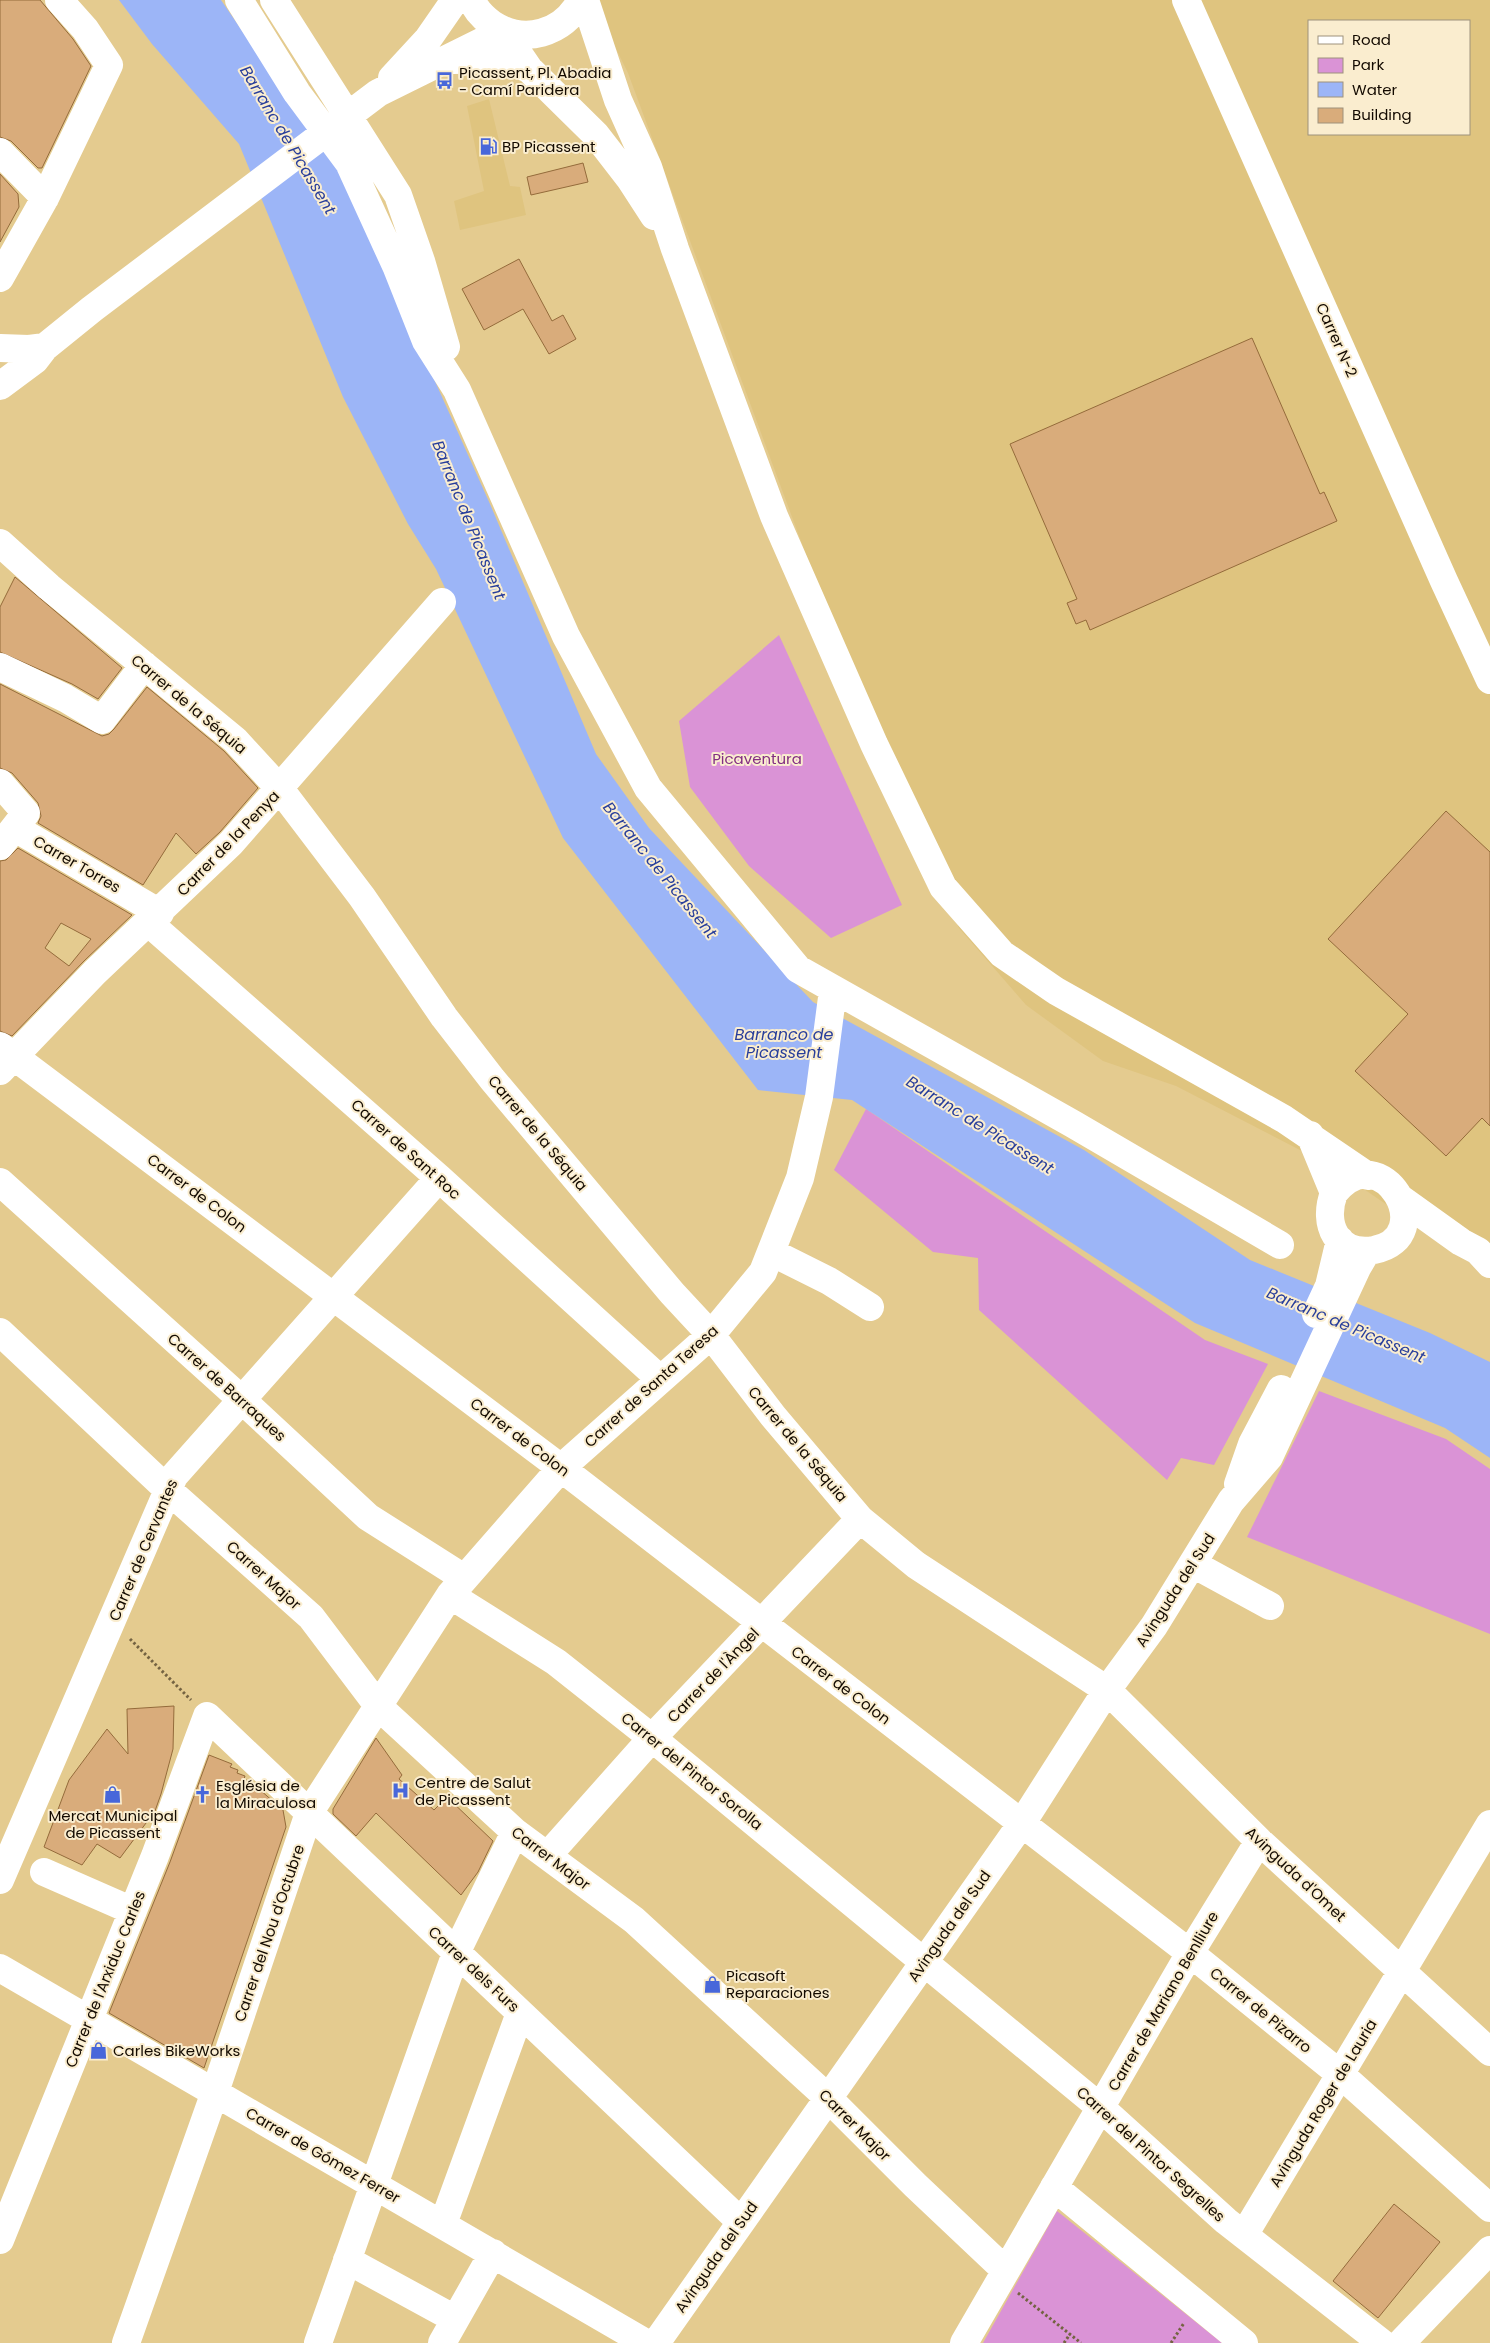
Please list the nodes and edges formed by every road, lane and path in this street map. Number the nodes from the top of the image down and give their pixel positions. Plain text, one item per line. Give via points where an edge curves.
1 (59, 0) edge
2 (239, 0) edge
3 (274, 0) edge
4 (455, 0) edge
5 (472, 0) edge
6 (583, 0) edge
7 (1186, 0) edge
8 (502, 30) junction
9 (442, 60) junction
10 (529, 69) junction
11 (378, 93) junction
12 (0, 152) edge
13 (45, 198) junction
14 (675, 249) junction
15 (0, 278) edge
16 (45, 347) junction
17 (0, 348) edge
18 (0, 355) edge
19 (0, 386) edge
20 (457, 390) junction
21 (2, 555) edge
22 (442, 602) dead end
23 (144, 665) junction
24 (0, 667) edge
25 (1490, 680) edge
26 (0, 782) edge
27 (280, 788) junction
28 (7, 837) edge
29 (154, 918) junction
30 (833, 990) junction
31 (5, 1058) edge
32 (1310, 1135) junction
33 (1368, 1176) junction
34 (438, 1178) junction
35 (0, 1182) edge
36 (1334, 1193) junction
37 (1401, 1199) junction
38 (1396, 1236) junction
39 (1340, 1240) junction
40 (1461, 1242) junction
41 (1280, 1245) dead end
42 (1367, 1251) junction
43 (771, 1252) junction
44 (1490, 1264) edge
45 (1338, 1288) junction
46 (333, 1295) junction
47 (870, 1307) dead end
48 (711, 1335) junction
49 (1, 1337) edge
50 (660, 1379) junction
51 (241, 1399) junction
52 (561, 1468) junction
53 (167, 1490) junction
54 (860, 1519) junction
55 (1193, 1564) junction
56 (457, 1586) junction
57 (1270, 1606) dead end
58 (112, 1621) junction
59 (762, 1625) junction
60 (1107, 1690) junction
61 (379, 1707) junction
62 (207, 1716) junction
63 (652, 1738) junction
64 (309, 1813) junction
65 (1022, 1823) junction
66 (1490, 1824) edge
67 (515, 1832) junction
68 (1258, 1841) junction
69 (548, 1855) junction
70 (44, 1872) dead end
71 (0, 1880) edge
72 (133, 1911) junction
73 (456, 1953) junction
74 (1190, 1953) junction
75 (923, 1961) junction
76 (0, 1968) edge
77 (1401, 1971) junction
78 (520, 2013) junction
79 (89, 2018) junction
80 (1490, 2052) edge
81 (1340, 2074) junction
82 (215, 2092) junction
83 (827, 2097) junction
84 (1101, 2108) junction
85 (374, 2185) junction
86 (1054, 2187) junction
87 (1490, 2208) edge
88 (741, 2222) junction
89 (443, 2224) junction
90 (1244, 2235) junction
91 (0, 2240) edge
92 (1490, 2250) edge
93 (493, 2253) junction
94 (347, 2260) junction
95 (1002, 2274) junction
96 (456, 2319) junction
97 (1070, 2334) junction
98 (126, 2343) edge
99 (318, 2343) edge
100 (442, 2343) edge
101 (646, 2343) edge
102 (656, 2343) edge
103 (964, 2343) edge
104 (1064, 2343) edge
105 (1081, 2343) edge
106 (1244, 2343) edge
107 (1382, 2343) edge
108 (1401, 2343) edge

1 - 13 street via 85,29 109,65
2 - 20 street via 297,93 349,163 426,341
3 - 20 street via 398,195 421,261
4 - 11 street via 428,39
5 - 8 street via 486,20
6 - 8 street via 564,22 550,30 535,35 519,35
6 - 14 street via 618,100 648,167
7 - 25 street, Carrer N-2
8 - 9 street
8 - 10 street
9 - 10 street via 503,59
9 - 11 street
10 - 14 street via 596,135 630,179
11 - 16 street
12 - 13 street
13 - 15 street
14 - 32 street via 774,516 874,744 943,887 1002,954 1064,995
16 - 17 street
16 - 19 street via 35,360
18 - 19 street via 5,371
20 - 30 street via 566,636 648,788 798,969
21 - 23 street, Carrer de la Séquia
22 - 27 street, Carrer de la Penya
23 - 24 street via 102,720
23 - 27 street, Carrer de la Séquia via 235,740
26 - 28 street via 26,814
27 - 29 street, Carrer de la Penya via 232,844
27 - 48 street, Carrer de la Séquia via 492,1079
28 - 29 street, Carrer Torres
29 - 31 street, Carrer de la Penya
29 - 34 street, Carrer de Sant Roc
30 - 41 street
30 - 43 street, Carrer de Santa Teresa via 819,1097 800,1178
31 - 46 street, Carrer de Colon
32 - 33 street
32 - 36 street
33 - 36 street via 1355,1177
33 - 37 street via 1387,1181
34 - 46 street, Carrer de Cervantes
34 - 50 street, Carrer de Sant Roc
35 - 51 street, Carrer de Barraques
36 - 39 street via 1328,1215 1331,1228
37 - 38 street via 1404,1212 1401,1229
37 - 40 street
38 - 40 street
38 - 42 street via 1383,1248
39 - 42 street via 1346,1246
39 - 45 street, Avinguda del Sud
40 - 44 street
42 - 45 street, Avinguda del Sud
43 - 47 street via 829,1281
43 - 48 street, Carrer de Santa Teresa via 763,1272
45 - 55 street, Avinguda del Sud via 1285,1383 1260,1450
46 - 51 street, Carrer de Cervantes
46 - 52 street, Carrer de Colon
48 - 50 street, Carrer de Santa Teresa
48 - 54 street, Carrer de la Séquia via 773,1416
49 - 53 street, Carrer Major
50 - 52 street, Carrer de Santa Teresa
51 - 53 street, Carrer de Cervantes via 174,1476
51 - 56 street, Carrer de Barraques via 368,1517
52 - 56 street, Carrer de Santa Teresa
52 - 59 street, Carrer de Colon
53 - 58 street, Carrer de Cervantes
53 - 61 street, Carrer Major via 311,1617
54 - 59 street, Carrer de l'Àngel
54 - 60 street, Carrer de la Séquia via 916,1565
55 - 57 street
55 - 60 street, Avinguda del Sud via 1154,1626
56 - 61 street, Carrer de Santa Teresa
56 - 63 street, Carrer del Pintor Sorolla
58 - 62 path
58 - 71 street, Carrer de Cervantes
59 - 63 street, Carrer de l'Àngel
59 - 65 street, Carrer de Colon
60 - 65 street, Avinguda del Sud
60 - 68 street, Avinguda d'Omet
61 - 64 street, Carrer del Nou d'Octubre
61 - 67 street, Carrer Major
62 - 64 street, Carrer dels Furs
62 - 72 street, Carrer de l'Arxiduc Carles
63 - 69 street, Carrer de l'Àngel
63 - 75 street, Carrer del Pintor Sorolla
64 - 73 street, Carrer dels Furs
64 - 82 street, Carrer del Nou d'Octubre
65 - 74 street, Carrer de Pizarro
65 - 75 street, Avinguda del Sud
66 - 77 street, Avinguda Roger de Lauria
67 - 69 street, Carrer Major
67 - 73 street
68 - 74 street, Carrer de Mariano Benlliure
68 - 77 street, Avinguda d'Omet
69 - 83 street, Carrer Major via 634,1920
70 - 72 street
72 - 79 street, Carrer de l'Arxiduc Carles
73 - 78 street, Carrer dels Furs
73 - 85 street
74 - 81 street, Carrer de Pizarro
74 - 84 street, Carrer de Mariano Benlliure
75 - 83 street, Avinguda del Sud
75 - 84 street, Carrer del Pintor Segrelles
76 - 79 street, Carrer de Gómez Ferrer
77 - 80 street, Avinguda d'Omet
77 - 81 street, Avinguda Roger de Lauria
78 - 88 street, Carrer dels Furs
78 - 89 street
79 - 82 street, Carrer de Gómez Ferrer
79 - 91 street, Carrer de l'Arxiduc Carles
81 - 87 street, Carrer de Pizarro
81 - 90 street, Avinguda Roger de Lauria
82 - 85 street, Carrer de Gómez Ferrer
82 - 98 street, Carrer del Nou d'Octubre
83 - 88 street, Avinguda del Sud
83 - 95 street, Carrer Major
84 - 86 street, Carrer de Mariano Benlliure
84 - 90 street, Carrer del Pintor Segrelles
85 - 89 street, Carrer de Gómez Ferrer
85 - 94 street
86 - 95 street, Carrer de Mariano Benlliure
86 - 106 street
88 - 102 street, Avinguda del Sud
89 - 93 street, Carrer de Gómez Ferrer
90 - 107 street, Carrer del Pintor Segrelles
92 - 108 street
93 - 96 street
93 - 101 street, Carrer de Gómez Ferrer
94 - 96 street
94 - 99 street
95 - 97 path
95 - 103 street, Carrer de Mariano Benlliure
96 - 100 street
97 - 104 path
97 - 105 path

